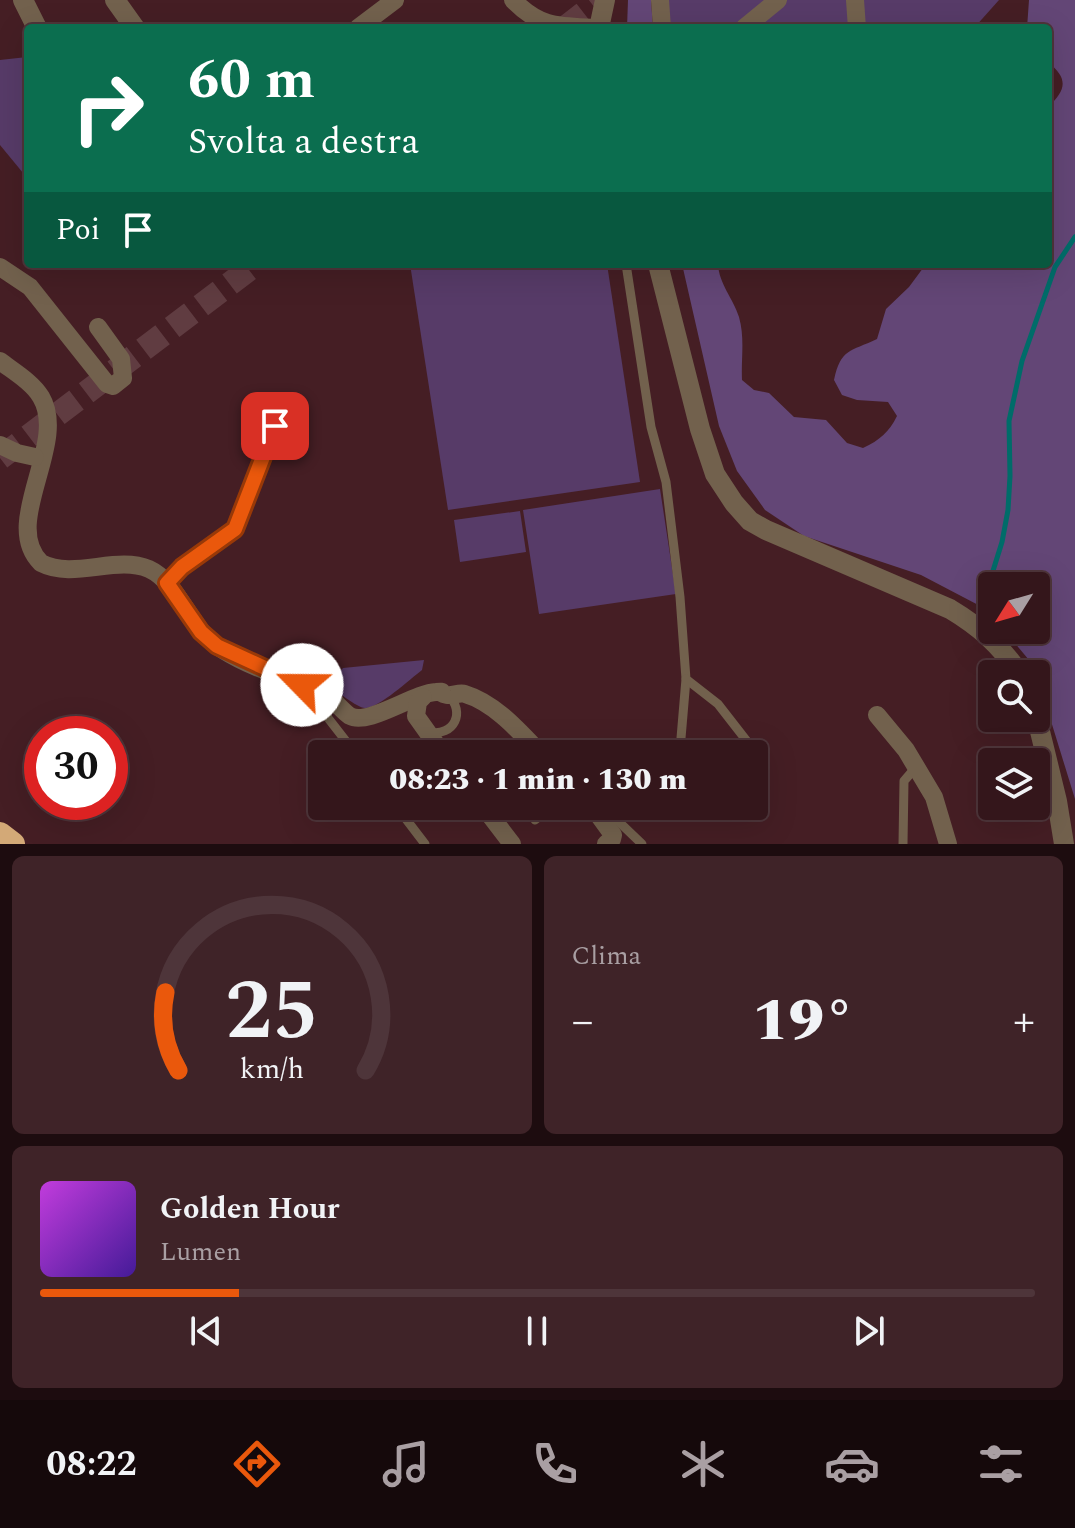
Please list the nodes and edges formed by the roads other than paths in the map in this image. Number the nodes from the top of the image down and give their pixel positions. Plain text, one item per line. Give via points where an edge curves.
1 (23, 0) edge
2 (115, 0) edge
3 (395, 0) edge
4 (513, 0) edge
5 (605, 0) edge
6 (660, 0) edge
7 (778, 0) edge
8 (855, 0) edge
9 (35, 24) edge
10 (132, 24) edge
11 (363, 24) edge
12 (542, 24) edge
13 (600, 24) edge
14 (662, 24) edge
15 (749, 24) edge
16 (857, 24) edge
17 (0, 267) edge
18 (627, 268) edge
19 (659, 268) edge
20 (98, 327) dead end
21 (0, 361) edge
22 (275, 426) dead end
23 (0, 445) edge
24 (35, 457) junction
25 (167, 583) junction
26 (1009, 660) edge
27 (686, 679) junction
28 (302, 685) junction
29 (448, 695) junction
30 (423, 697) junction
31 (877, 715) dead end
32 (423, 728) junction
33 (1041, 732) edge
34 (681, 738) dead end
35 (345, 740) edge
36 (432, 740) edge
37 (528, 740) edge
38 (746, 740) edge
39 (916, 767) junction
40 (407, 820) edge
41 (494, 820) edge
42 (602, 820) edge
43 (617, 820) edge
44 (0, 834) edge
45 (1067, 841) edge
46 (13, 844) edge
47 (425, 844) edge
48 (512, 844) edge
49 (606, 844) edge
50 (642, 844) edge
51 (903, 844) edge
52 (948, 844) edge

1 - 9 street
2 - 10 street
3 - 11 street
4 - 12 street
5 - 13 street
6 - 14 street
7 - 15 street
8 - 16 street
17 - 20 street via 30,287 113,386 123,378 121,359
18 - 27 lane via 651,427 666,482
19 - 26 street via 715,474 750,521 959,615 993,639
21 - 24 street via 33,388 44,406 46,425
22 - 25 lane via 235,529
23 - 24 street
24 - 25 street via 14,512 17,534 29,553 57,567 143,568
25 - 28 street via 217,646
27 - 34 lane
27 - 38 lane via 718,704
28 - 30 street via 357,718
28 - 35 lane
29 - 30 street
29 - 32 lane via 458,712 454,725 443,733
29 - 37 street via 467,694
30 - 32 street via 416,716
31 - 39 street
32 - 36 street
33 - 45 street
39 - 51 lane via 904,781
39 - 52 street via 934,797
40 - 47 lane
41 - 48 street
42 - 49 street via 613,835
43 - 50 lane
44 - 46 highway

